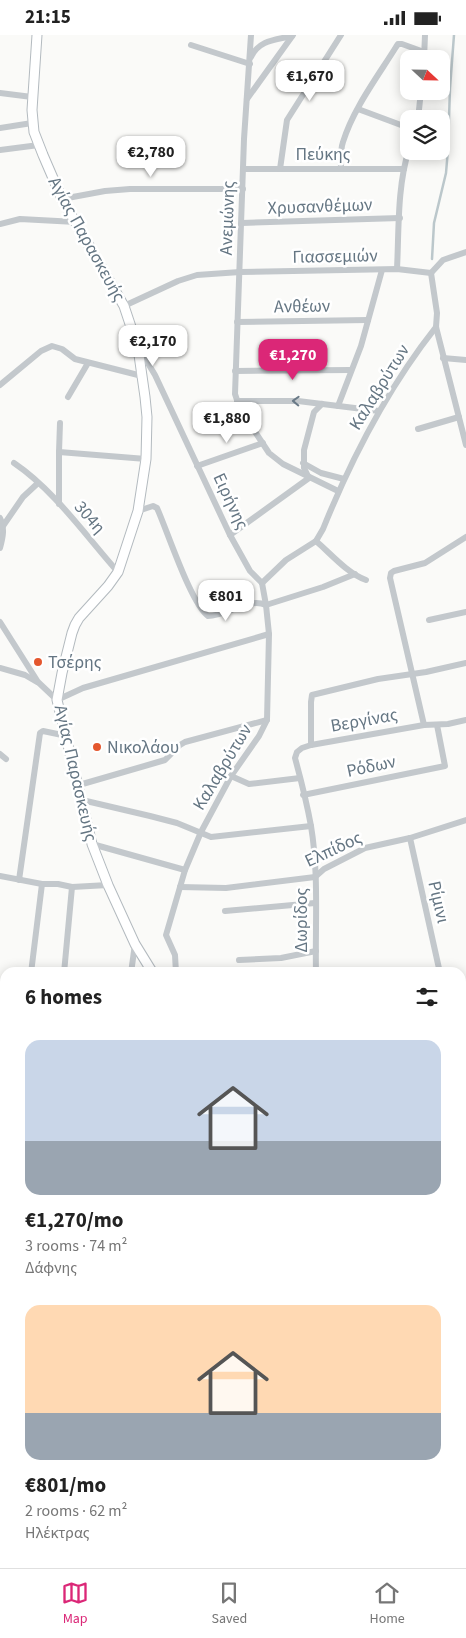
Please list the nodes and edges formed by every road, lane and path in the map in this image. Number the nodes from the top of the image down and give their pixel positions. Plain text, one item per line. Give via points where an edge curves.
1 (36, 35) edge
2 (251, 35) edge
3 (341, 35) edge
4 (425, 35) edge
5 (293, 36) edge
6 (191, 45) dead end
7 (414, 50) edge
8 (424, 50) edge
9 (250, 61) junction
10 (0, 93) edge
11 (32, 97) junction
12 (246, 100) junction
13 (358, 109) junction
14 (32, 123) junction
15 (400, 125) edge
16 (0, 128) edge
17 (39, 145) junction
18 (0, 150) edge
19 (406, 160) edge
20 (243, 169) junction
21 (280, 169) junction
22 (341, 169) junction
23 (404, 169) junction
24 (243, 189) junction
25 (62, 199) junction
26 (400, 218) junction
27 (76, 223) junction
28 (242, 223) junction
29 (0, 224) edge
30 (466, 252) edge
31 (398, 269) junction
32 (382, 270) junction
33 (240, 272) junction
34 (431, 273) junction
35 (124, 306) junction
36 (368, 320) junction
37 (237, 322) junction
38 (436, 327) junction
39 (138, 348) junction
40 (442, 358) junction
41 (466, 360) edge
42 (88, 363) junction
43 (351, 370) junction
44 (235, 371) junction
45 (142, 376) junction
46 (0, 385) edge
47 (68, 397) dead end
48 (237, 401) junction
49 (322, 403) junction
50 (338, 406) junction
51 (379, 411) junction
52 (459, 417) junction
53 (60, 423) dead end
54 (418, 429) dead end
55 (263, 443) junction
56 (466, 445) edge
57 (59, 453) junction
58 (146, 459) junction
59 (14, 463) dead end
60 (303, 463) junction
61 (198, 466) junction
62 (310, 478) junction
63 (344, 479) junction
64 (38, 483) junction
65 (338, 491) junction
66 (59, 504) junction
67 (138, 511) junction
68 (0, 519) edge
69 (3, 526) junction
70 (230, 535) junction
71 (466, 537) edge
72 (316, 541) junction
73 (0, 548) edge
74 (118, 573) junction
75 (355, 574) junction
76 (366, 580) dead end
77 (262, 583) junction
78 (266, 605) junction
79 (466, 612) edge
80 (429, 620) dead end
81 (0, 622) edge
82 (269, 634) junction
83 (466, 663) edge
84 (0, 668) edge
85 (412, 673) junction
86 (38, 682) junction
87 (58, 700) junction
88 (267, 720) junction
89 (466, 720) edge
90 (424, 725) junction
91 (437, 725) junction
92 (67, 736) junction
93 (311, 745) junction
94 (0, 755) edge
95 (6, 759) dead end
96 (231, 776) junction
97 (300, 778) junction
98 (79, 785) junction
99 (303, 795) junction
100 (82, 800) junction
101 (466, 820) edge
102 (311, 826) junction
103 (201, 832) junction
104 (410, 838) junction
105 (92, 845) junction
106 (185, 870) junction
107 (0, 877) edge
108 (316, 877) junction
109 (19, 881) junction
110 (42, 884) junction
111 (108, 885) junction
112 (72, 887) junction
113 (180, 887) junction
114 (315, 903) junction
115 (225, 911) dead end
116 (135, 944) junction
117 (316, 951) junction
118 (239, 960) dead end
119 (32, 967) edge
120 (65, 967) edge
121 (132, 967) edge
122 (149, 967) edge
123 (176, 967) edge
124 (316, 967) edge
125 (439, 967) edge

1 - 11 street, Αγίας Παρασκευής
2 - 9 street, Ανεμώνης
3 - 21 street via 287,120
4 - 8 street
5 - 9 street via 260,44
5 - 12 street
6 - 9 street
7 - 13 street via 398,44
9 - 12 street, Ανεμώνης
10 - 11 street
11 - 14 street, Αγίας Παρασκευής
12 - 20 street, Ανεμώνης
13 - 15 street
13 - 22 street via 343,143
14 - 16 street
14 - 17 street, Αγίας Παρασκευής
17 - 18 street
17 - 25 street, Αγίας Παρασκευής
19 - 23 street
20 - 21 street, Πεύκης
20 - 24 street, Ανεμώνης
21 - 22 street, Πεύκης
22 - 23 street, Πεύκης
23 - 26 street
24 - 25 street via 130,189
24 - 28 street, Ανεμώνης
25 - 27 street, Αγίας Παρασκευής
26 - 28 street, Χρυσανθέμων
26 - 31 street
27 - 29 street via 20,219
27 - 35 street, Αγίας Παρασκευής
28 - 33 street, Ανεμώνης
30 - 34 street via 443,260
31 - 32 street, Γιασσεμιών
31 - 34 street, Γιασσεμιών
32 - 33 street, Γιασσεμιών
32 - 36 street
33 - 35 street, Γιασσεμιών via 178,281
33 - 37 street, Ανεμώνης
34 - 38 street
35 - 39 street, Αγίας Παρασκευής
36 - 37 street, Ανθέων
36 - 43 street
37 - 44 street, Ανεμώνης
38 - 40 street
38 - 51 street, Καλαβρύτων
39 - 45 street, Αγίας Παρασκευής
39 - 61 street, Ειρήνης via 156,375
40 - 41 street
40 - 52 street
42 - 45 street
42 - 46 street via 52,346 41,351
42 - 47 street
43 - 44 street
43 - 50 street
44 - 48 street, Ανεμώνης
45 - 58 street, Αγίας Παρασκευής via 147,417
49 -> 48 street
48 - 55 street
49 - 50 street
49 - 60 street via 314,411
50 - 51 street
51 - 63 street, Καλαβρύτων
52 - 54 street
52 - 56 street
53 - 57 street
55 - 61 street
55 - 62 street via 276,459
57 - 58 street
57 - 66 street
58 - 67 street, Αγίας Παρασκευής
59 - 64 street, 304η
60 - 62 street
60 - 63 street via 321,473
61 - 70 street, Ειρήνης
62 - 65 street
62 - 70 street
63 - 65 street, Καλαβρύτων
64 - 66 street, 304η
64 - 69 street via 23,497
65 - 72 street, Καλαβρύτων
66 - 74 street, 304η
67 - 74 street, Αγίας Παρασκευής
67 - 78 street via 153,506 158,508 189,586 201,610 208,616 258,603
68 - 69 street
69 - 73 street
70 - 77 street, Ειρήνης via 250,571
71 - 85 street via 425,563 391,573 390,582
72 - 75 street
72 - 77 street via 286,560
74 - 87 street, Αγίας Παρασκευής via 75,625
75 - 76 street
75 - 78 street
77 - 78 street, Καλαβρύτων
78 - 82 street, Καλαβρύτων
79 - 80 street
81 - 86 street
82 - 87 street via 92,685
82 - 88 street, Καλαβρύτων
83 - 85 street
84 - 86 street
85 - 90 street
85 - 93 street via 312,695
86 - 87 street
87 - 92 street, Αγίας Παρασκευής
88 - 96 street, Καλαβρύτων
88 - 98 street via 185,742 165,760
89 - 91 street, Βεργίνας
90 - 91 street, Βεργίνας
90 - 93 street, Βεργίνας
91 - 99 street, Ρόδων via 445,766
92 - 98 street, Αγίας Παρασκευής
92 - 109 street via 43,731 39,736
93 - 97 street, Βεργίνας via 296,752
94 - 95 street
96 - 97 street via 249,784
96 - 103 street, Καλαβρύτων
97 - 99 street, Δωρίδος
98 - 100 street, Αγίας Παρασκευής
99 - 102 street, Δωρίδος
100 - 103 street via 150,815
100 - 105 street, Αγίας Παρασκευής
101 - 104 street, Ελπίδος
102 - 103 street via 212,837
102 - 108 street, Δωρίδος
103 - 106 street, Καλαβρύτων
104 - 108 street, Ελπίδος via 364,849 324,869
104 - 125 street, Ρίμινι
105 - 106 street
105 - 111 street, Αγίας Παρασκευής
106 - 113 street, Καλαβρύτων
107 - 109 street
108 - 113 street, Ελπίδος via 226,888
108 - 114 street, Δωρίδος
109 - 110 street
110 - 112 street
110 - 119 street
111 - 112 street
111 - 116 street, Αγίας Παρασκευής
112 - 120 street
113 - 123 street, Καλαβρύτων via 166,935 175,955
114 - 115 street
114 - 117 street, Δωρίδος
116 - 121 street
116 - 122 street, Αγίας Παρασκευής
117 - 118 street via 282,958
117 - 124 street, Δωρίδος

